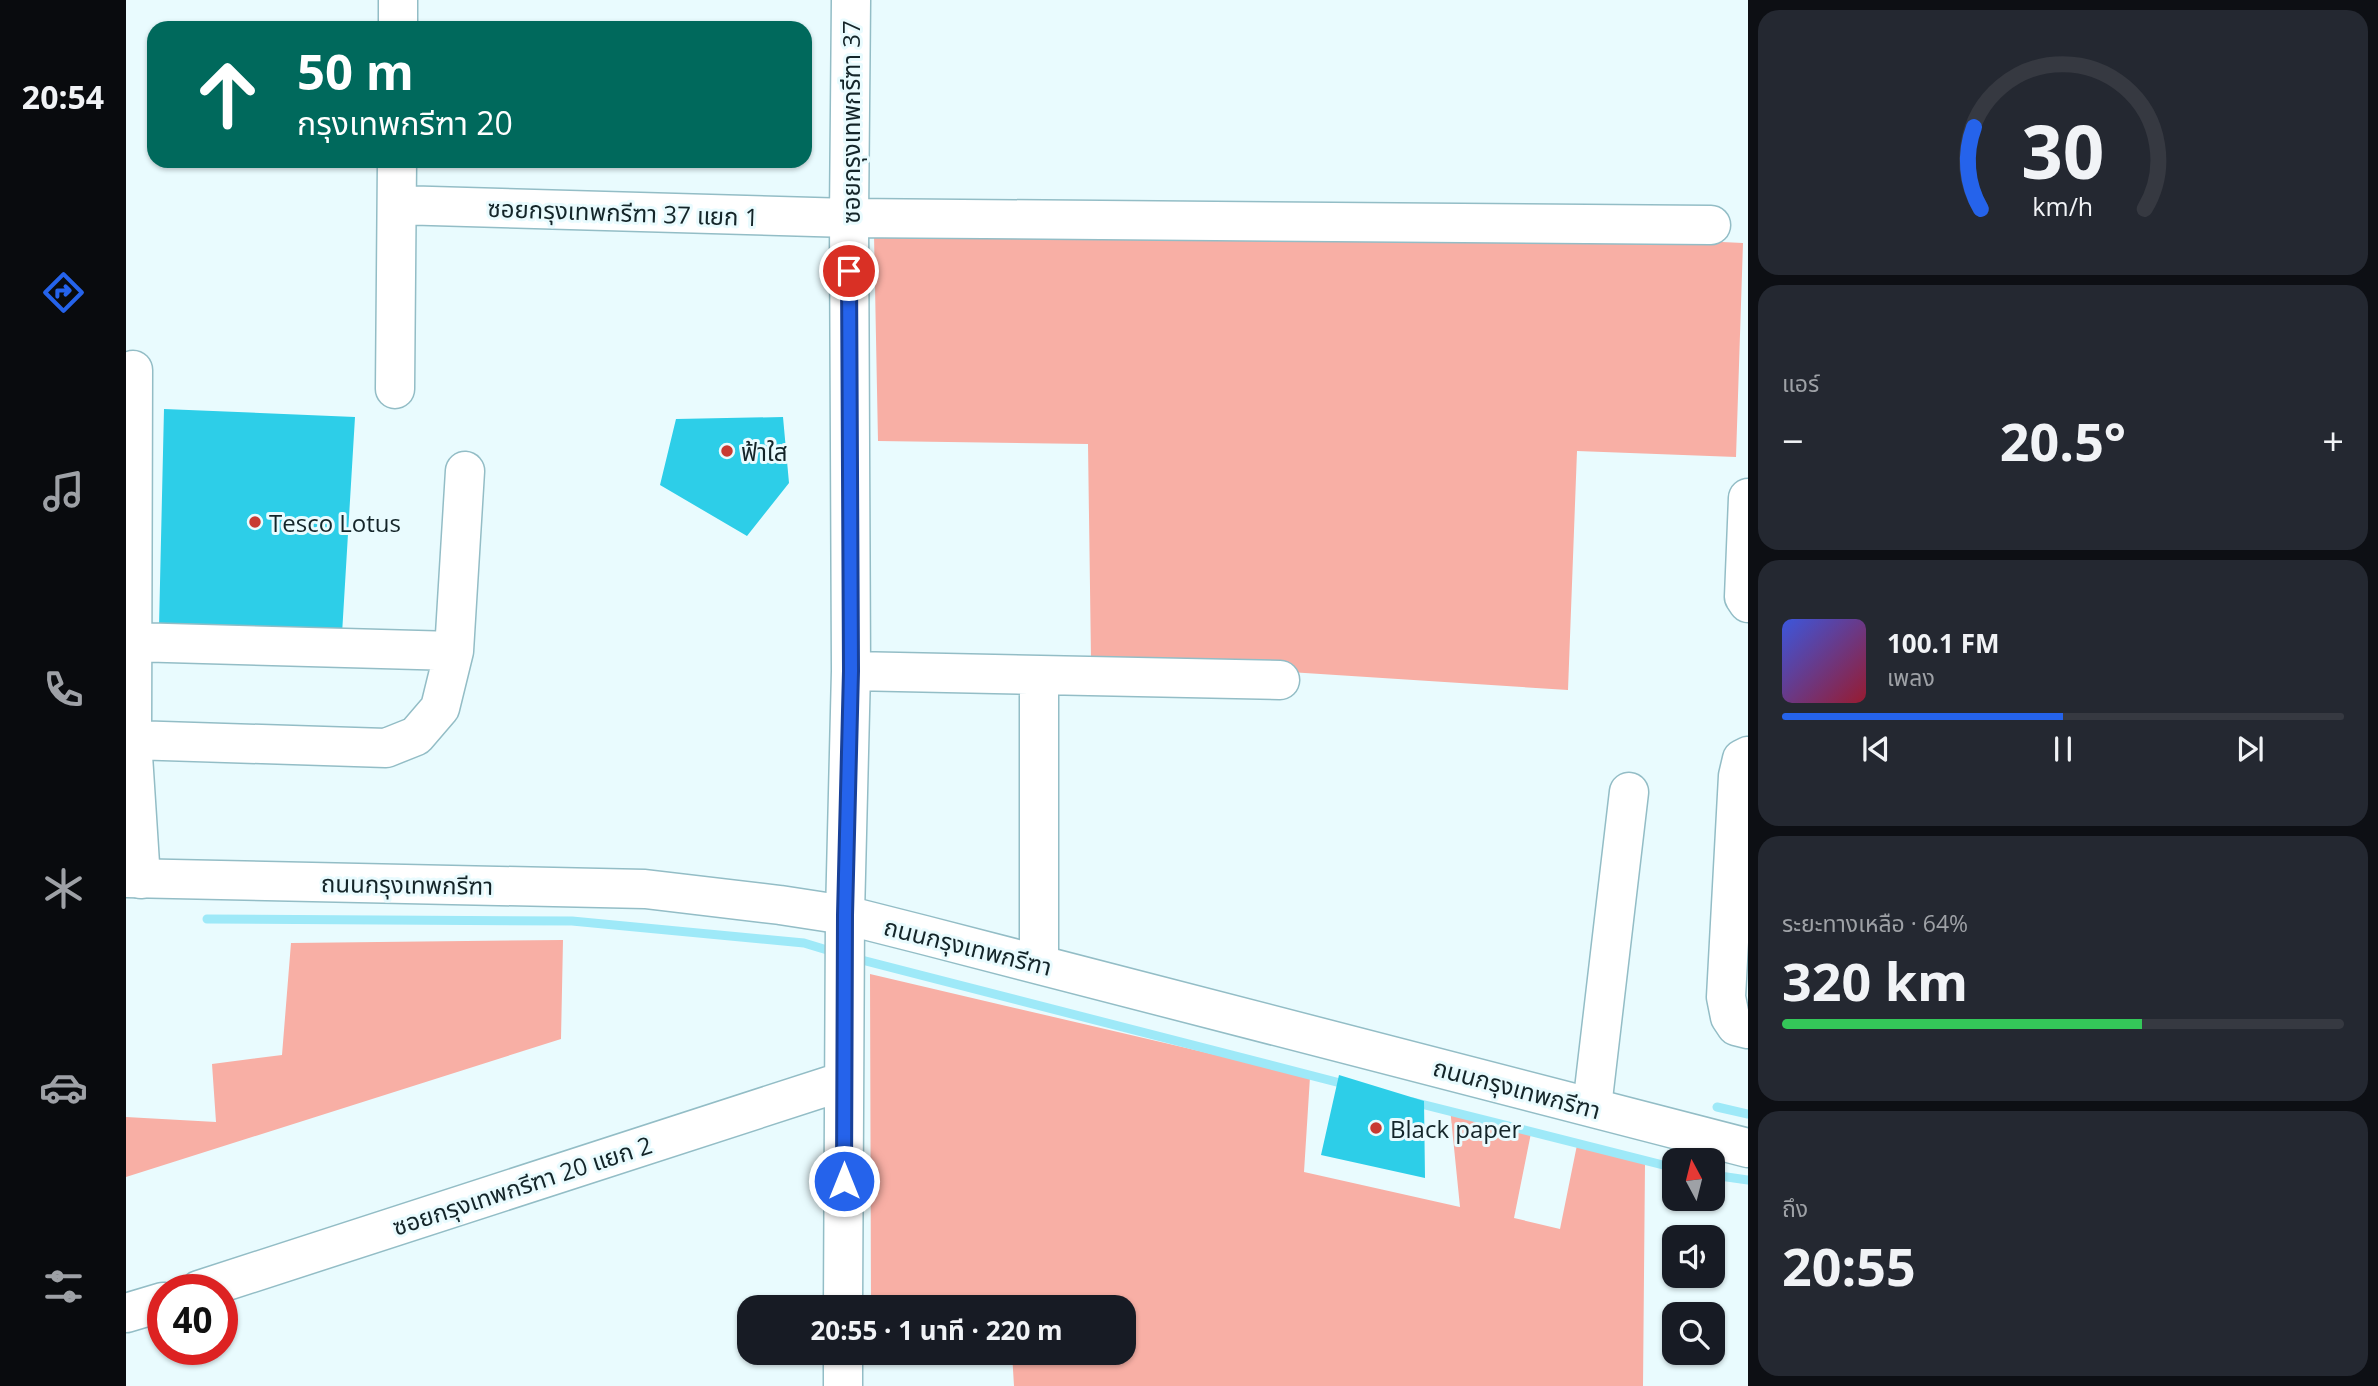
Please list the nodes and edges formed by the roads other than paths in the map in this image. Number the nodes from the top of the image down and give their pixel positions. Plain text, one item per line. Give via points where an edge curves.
1 (398, 0) edge
2 (851, 0) edge
3 (398, 21) edge
4 (397, 168) edge
5 (397, 205) junction
6 (849, 218) junction
7 (1711, 225) dead end
8 (134, 370) dead end
9 (395, 389) dead end
10 (465, 471) dead end
11 (1748, 498) edge
12 (1748, 603) edge
13 (132, 642) junction
14 (454, 652) junction
15 (851, 671) junction
16 (1039, 675) junction
17 (1280, 680) dead end
18 (132, 740) junction
19 (1748, 756) edge
20 (1629, 793) dead end
21 (134, 878) edge
22 (1740, 892) edge
23 (845, 929) junction
24 (1039, 964) junction
25 (1748, 1029) edge
26 (844, 1081) junction
27 (1592, 1107) junction
28 (1748, 1148) edge
29 (238, 1277) edge
30 (843, 1295) edge
31 (147, 1306) edge
32 (126, 1313) edge
33 (843, 1365) edge
34 (843, 1386) edge

1 - 3 street
2 - 6 street, ซอยกรุงเทพกรีฑา 37
4 - 5 street
5 - 6 street, ซอยกรุงเทพกรีฑา 37 แยก 1
5 - 9 street
6 - 7 street, ซอยกรุงเทพกรีฑา 37 แยก 1
6 - 15 street, ซอยกรุงเทพกรีฑา 37
8 - 13 street
10 - 14 street
11 - 12 street via 1744,597
13 - 14 street
13 - 18 street
14 - 18 street via 440,708 416,736 386,748
15 - 16 street
15 - 23 street, ซอยกรุงเทพกรีฑา 37
16 - 17 street
16 - 24 street
18 - 21 street
19 - 22 street via 1742,759 1738,776
20 - 27 street
21 - 23 street, ถนนกรุงเทพกรีฑา via 645,889 733,898
22 - 25 street via 1726,997 1736,1026
23 - 24 street, ถนนกรุงเทพกรีฑา
23 - 26 street, ซอยกรุงเทพกรีฑา 37
24 - 27 street, ถนนกรุงเทพกรีฑา
26 - 29 street, ซอยกรุงเทพกรีฑา 20 แยก 2
26 - 30 street, ซอยกรุงเทพกรีฑา 37
27 - 28 street, ถนนกรุงเทพกรีฑา
31 - 32 street
33 - 34 street

